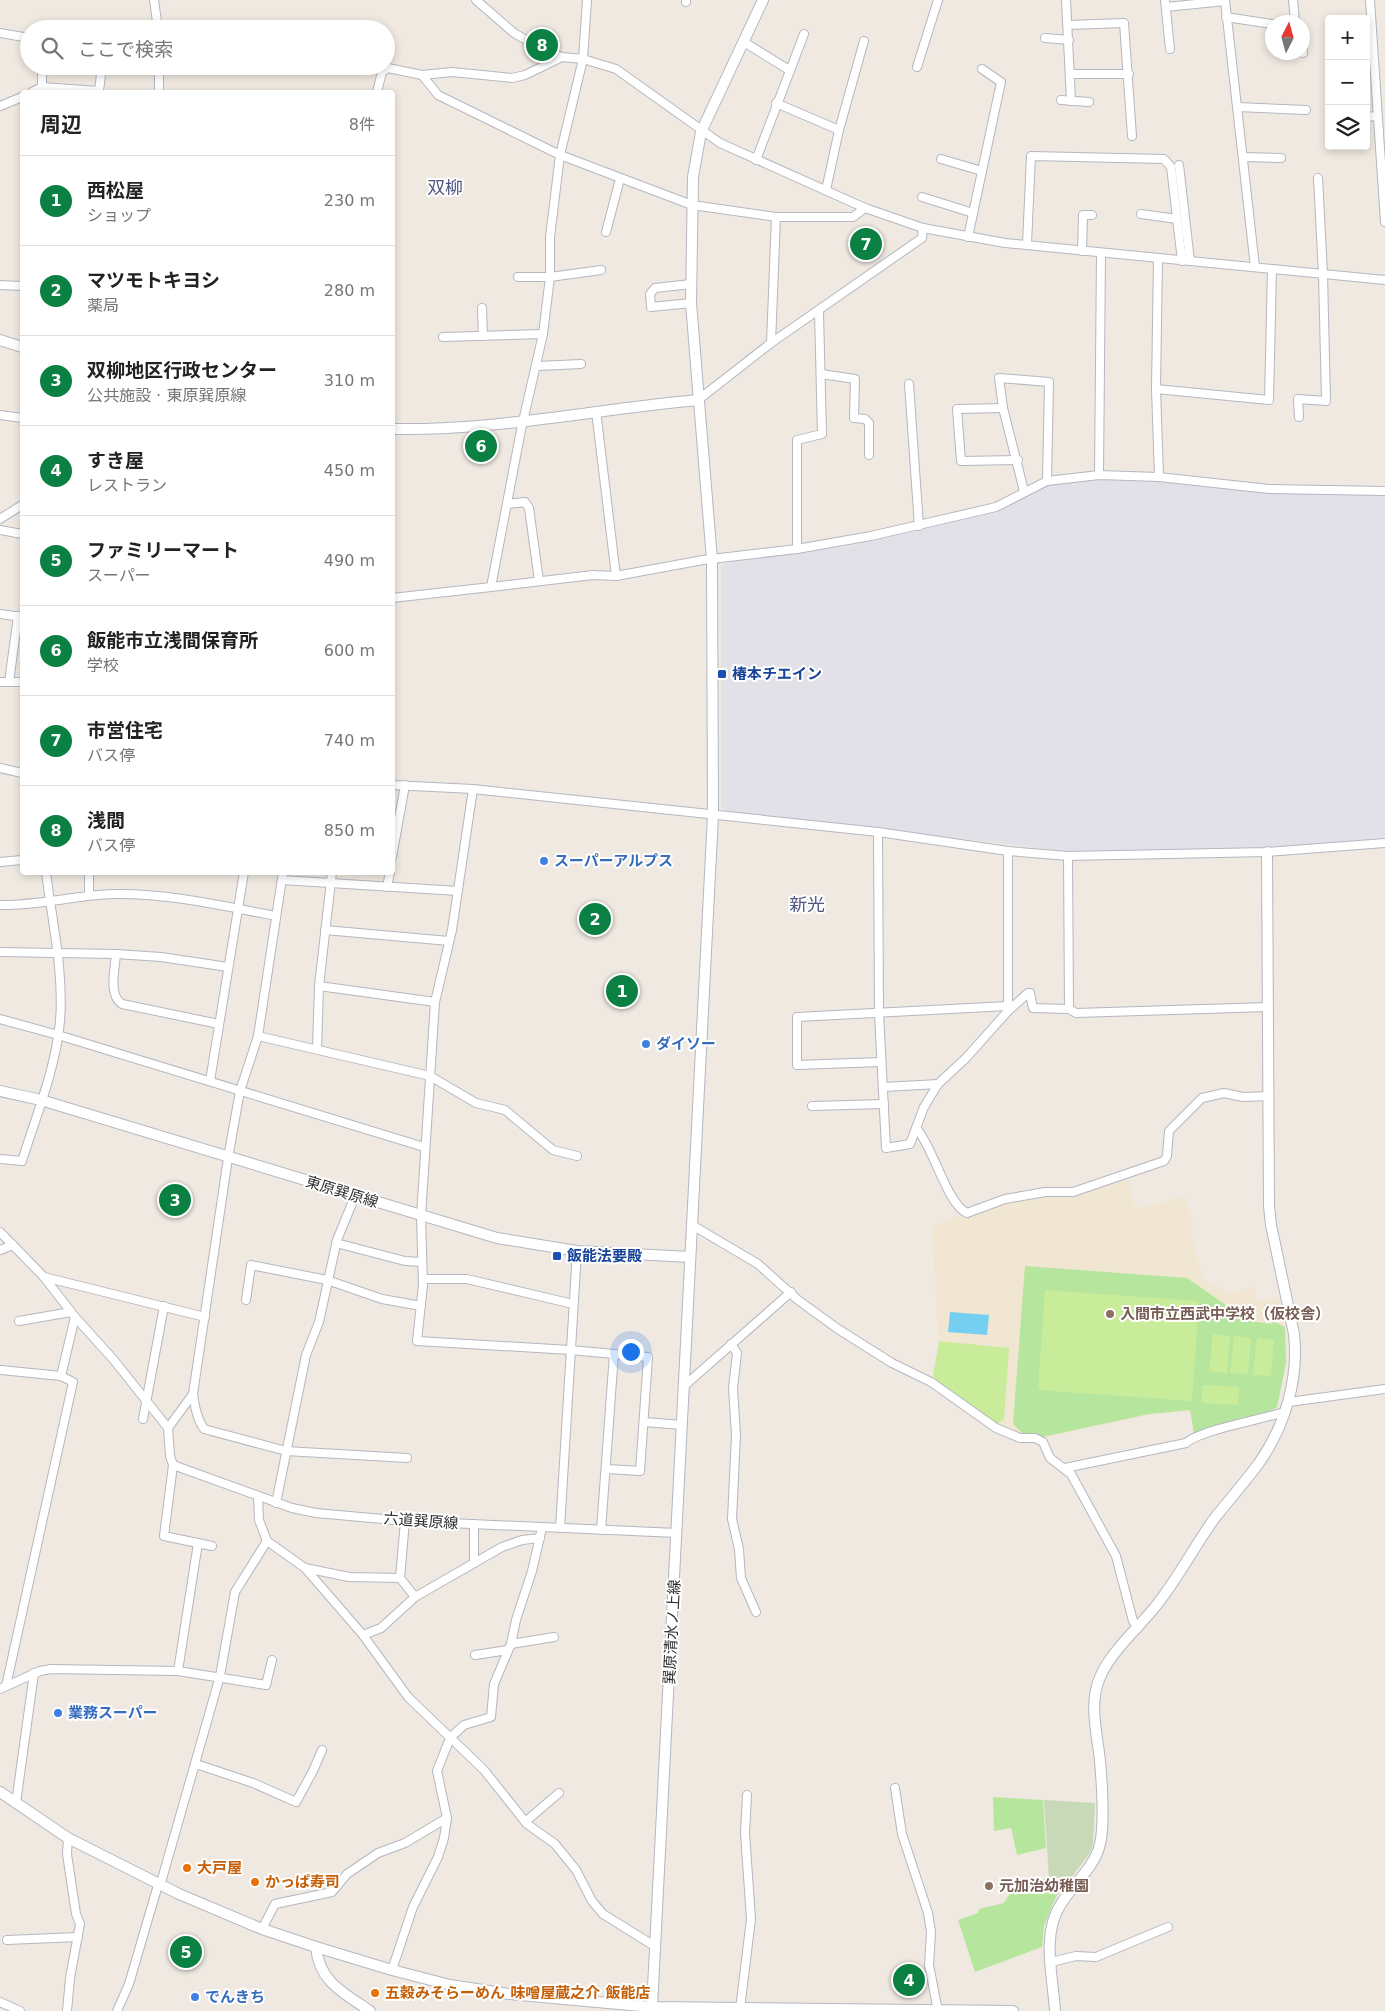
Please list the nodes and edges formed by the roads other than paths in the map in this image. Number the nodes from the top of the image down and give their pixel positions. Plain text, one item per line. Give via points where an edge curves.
1 (154, 0) edge
2 (476, 0) edge
3 (587, 0) edge
4 (763, 0) edge
5 (938, 0) edge
6 (1066, 0) edge
7 (1225, 0) edge
8 (1293, 0) edge
9 (1370, 0) edge
10 (1166, 4) edge
11 (1294, 15) edge
12 (1369, 15) edge
13 (1226, 17) junction
14 (157, 20) edge
15 (1265, 23) edge
16 (1068, 25) junction
17 (0, 33) edge
18 (1370, 33) edge
19 (804, 34) dead end
20 (20, 36) edge
21 (1045, 38) dead end
22 (1069, 40) junction
23 (864, 41) dead end
24 (744, 42) junction
25 (1170, 49) dead end
26 (562, 57) junction
27 (582, 59) junction
28 (917, 67) dead end
29 (395, 69) edge
30 (789, 70) junction
31 (982, 70) dead end
32 (422, 74) junction
33 (1070, 74) junction
34 (1129, 74) junction
35 (42, 75) edge
36 (101, 75) edge
37 (160, 75) edge
38 (381, 75) edge
39 (42, 87) junction
40 (36, 90) edge
41 (76, 90) edge
42 (99, 90) edge
43 (159, 90) edge
44 (378, 90) edge
45 (20, 98) edge
46 (1061, 100) dead end
47 (1071, 101) junction
48 (1089, 102) dead end
49 (776, 103) junction
50 (0, 106) edge
51 (1237, 107) junction
52 (1306, 110) dead end
53 (1378, 116) junction
54 (1370, 117) edge
55 (839, 130) junction
56 (701, 132) junction
57 (1382, 135) edge
58 (1132, 136) dead end
59 (560, 155) junction
60 (1243, 157) junction
61 (1282, 158) dead end
62 (941, 159) dead end
63 (756, 160) junction
64 (1179, 165) dead end
65 (982, 171) junction
66 (1318, 178) dead end
67 (620, 179) junction
68 (826, 190) junction
69 (922, 197) dead end
70 (1384, 200) edge
71 (692, 205) junction
72 (865, 208) junction
73 (974, 213) junction
74 (1141, 214) dead end
75 (1092, 215) dead end
76 (776, 217) junction
77 (1177, 220) junction
78 (1385, 222) edge
79 (924, 228) junction
80 (606, 232) dead end
81 (968, 238) junction
82 (1027, 244) junction
83 (1082, 251) junction
84 (1101, 253) junction
85 (1158, 259) junction
86 (1186, 261) junction
87 (1254, 267) junction
88 (1272, 269) junction
89 (600, 270) dead end
90 (1323, 274) junction
91 (518, 277) dead end
92 (550, 277) junction
93 (1385, 280) edge
94 (691, 284) junction
95 (0, 285) edge
96 (20, 286) edge
97 (691, 303) junction
98 (482, 308) dead end
99 (819, 312) junction
100 (543, 334) junction
101 (483, 336) junction
102 (443, 337) dead end
103 (0, 340) edge
104 (771, 343) junction
105 (20, 346) edge
106 (581, 364) dead end
107 (537, 366) junction
108 (821, 374) junction
109 (909, 384) dead end
110 (1156, 390) junction
111 (698, 400) junction
112 (1003, 408) junction
113 (596, 411) junction
114 (0, 415) edge
115 (1299, 417) dead end
116 (20, 418) edge
117 (523, 422) junction
118 (395, 429) edge
119 (869, 455) dead end
120 (1018, 460) junction
121 (1099, 475) junction
122 (1160, 477) junction
123 (1047, 480) junction
124 (1385, 491) edge
125 (1024, 492) junction
126 (507, 504) junction
127 (20, 505) edge
128 (0, 519) edge
129 (919, 526) junction
130 (0, 530) edge
131 (20, 534) edge
132 (797, 549) junction
133 (712, 560) junction
134 (616, 576) junction
135 (540, 581) junction
136 (491, 587) junction
137 (395, 598) edge
138 (0, 614) edge
139 (20, 616) edge
140 (0, 682) edge
141 (9, 682) junction
142 (20, 682) edge
143 (0, 768) edge
144 (20, 773) edge
145 (395, 784) edge
146 (405, 785) junction
147 (473, 789) junction
148 (713, 815) junction
149 (878, 832) junction
150 (395, 840) edge
151 (1385, 843) edge
152 (1008, 850) junction
153 (1267, 852) junction
154 (1068, 856) junction
155 (20, 860) edge
156 (0, 862) edge
157 (46, 875) edge
158 (89, 875) edge
159 (244, 875) edge
160 (332, 875) edge
161 (389, 875) edge
162 (283, 876) edge
163 (330, 885) junction
164 (387, 887) junction
165 (458, 892) junction
166 (89, 895) junction
167 (49, 900) junction
168 (0, 905) edge
169 (238, 909) junction
170 (276, 916) junction
171 (325, 930) junction
172 (449, 941) junction
173 (0, 952) edge
174 (56, 953) junction
175 (116, 954) junction
176 (228, 967) junction
177 (319, 986) junction
178 (435, 1002) junction
179 (1268, 1007) junction
180 (1008, 1009) junction
181 (1070, 1009) junction
182 (878, 1014) junction
183 (0, 1019) edge
184 (219, 1024) junction
185 (58, 1034) junction
186 (258, 1036) junction
187 (317, 1049) junction
188 (881, 1062) junction
189 (430, 1076) junction
190 (210, 1081) junction
191 (938, 1084) junction
192 (884, 1087) junction
193 (0, 1091) edge
194 (240, 1091) junction
195 (1269, 1096) junction
196 (41, 1100) junction
197 (884, 1104) junction
198 (812, 1106) dead end
199 (917, 1128) junction
200 (424, 1147) junction
201 (577, 1156) dead end
202 (228, 1158) junction
203 (0, 1159) edge
204 (355, 1196) junction
205 (421, 1216) junction
206 (692, 1225) junction
207 (0, 1232) edge
208 (336, 1243) junction
209 (13, 1245) junction
210 (0, 1250) edge
211 (576, 1251) junction
212 (690, 1257) junction
213 (422, 1262) junction
214 (44, 1276) junction
215 (327, 1280) junction
216 (423, 1280) junction
217 (791, 1292) junction
218 (246, 1300) dead end
219 (573, 1304) junction
220 (164, 1306) junction
221 (421, 1306) junction
222 (73, 1314) junction
223 (205, 1317) junction
224 (19, 1321) dead end
225 (731, 1344) junction
226 (570, 1350) junction
227 (614, 1354) junction
228 (1, 1370) edge
229 (61, 1376) junction
230 (683, 1387) junction
231 (1385, 1389) edge
232 (193, 1394) junction
233 (146, 1402) junction
234 (1289, 1402) junction
235 (1284, 1412) junction
236 (143, 1419) dead end
237 (644, 1422) junction
238 (682, 1425) junction
239 (168, 1428) junction
240 (286, 1451) junction
241 (407, 1458) dead end
242 (173, 1465) junction
243 (1065, 1468) junction
244 (607, 1469) junction
245 (258, 1496) junction
246 (276, 1503) junction
247 (405, 1521) junction
248 (474, 1524) junction
249 (542, 1528) junction
250 (560, 1528) junction
251 (601, 1530) junction
252 (677, 1533) junction
253 (540, 1538) junction
254 (267, 1541) junction
255 (198, 1543) junction
256 (212, 1546) dead end
257 (474, 1563) junction
258 (305, 1568) junction
259 (400, 1578) junction
260 (415, 1596) junction
261 (756, 1612) dead end
262 (1138, 1628) junction
263 (363, 1635) junction
264 (554, 1637) dead end
265 (510, 1647) junction
266 (475, 1655) dead end
267 (272, 1660) dead end
268 (178, 1671) junction
269 (34, 1673) junction
270 (220, 1676) junction
271 (3, 1688) edge
272 (450, 1738) junction
273 (322, 1750) dead end
274 (196, 1764) junction
275 (895, 1788) dead end
276 (0, 1792) edge
277 (559, 1793) dead end
278 (747, 1795) dead end
279 (16, 1803) junction
280 (446, 1818) junction
281 (525, 1822) junction
282 (68, 1838) junction
283 (159, 1885) junction
284 (1168, 1927) dead end
285 (262, 1929) junction
286 (78, 1937) junction
287 (7, 1940) dead end
288 (316, 1947) junction
289 (656, 1947) junction
290 (1051, 1962) junction
291 (392, 1970) junction
292 (0, 2002) edge
293 (652, 2007) junction
294 (740, 2009) junction
295 (20, 2011) edge
296 (67, 2011) edge
297 (117, 2011) edge
298 (370, 2011) edge
299 (938, 2011) edge
300 (944, 2011) edge
301 (1013, 2011) edge
302 (1055, 2011) edge

1 - 14 street
2 - 26 street via 514,33
3 - 27 street
4 - 24 street, 巽原清水ノ上線
5 - 28 street
6 - 16 street
7 - 10 street
7 - 13 street
8 - 11 street
9 - 12 street
10 - 25 street
13 - 15 street
13 - 51 street
16 - 22 street
16 - 34 street via 1124,23
17 - 20 street
18 - 53 street
19 - 30 street
21 - 22 street
22 - 33 street
23 - 55 street
24 - 30 street
24 - 56 street, 巽原清水ノ上線
26 - 27 street
26 - 32 street via 512,78 452,72
27 - 56 street via 616,69 630,77
27 - 59 street
29 - 32 street
30 - 49 street
31 - 65 street via 1000,82
32 - 59 street via 438,95
33 - 34 street
33 - 47 street
34 - 58 street
35 - 39 street
36 - 42 street
37 - 43 street
38 - 44 street
39 - 40 street
39 - 41 street
45 - 50 street
46 - 47 street
47 - 48 street
49 - 55 street
49 - 63 street
51 - 52 street
51 - 60 street
53 - 54 street
53 - 57 street
55 - 68 street
56 - 63 street
56 - 71 street, 巽原清水ノ上線 via 696,152
57 - 70 street
59 - 67 street
59 - 92 street via 550,237
60 - 61 street
60 - 87 street
62 - 65 street
63 - 68 street
64 - 86 street
65 - 73 street
66 - 90 street
67 - 71 street
67 - 80 street
68 - 72 street
69 - 73 street
70 - 78 street
71 - 76 street
71 - 94 street, 巽原清水ノ上線
72 - 76 street via 853,217
72 - 79 street
73 - 81 street
74 - 77 street
75 - 83 street via 1083,215
76 - 104 street
77 - 82 street via 1171,167 1164,159 1031,156
77 - 86 street
79 - 81 street
79 - 99 street via 922,238
81 - 82 street
82 - 83 street
83 - 84 street
84 - 85 street
84 - 121 street
85 - 86 street
85 - 110 street
86 - 87 street
87 - 88 street
88 - 90 street
88 - 110 street via 1269,400
89 - 92 street
90 - 93 street
90 - 115 street via 1326,400 1298,399
91 - 92 street
92 - 100 street
94 - 97 street, 巽原清水ノ上線
94 - 97 street via 655,288 650,294 651,307
95 - 96 street
97 - 111 street, 巽原清水ノ上線
98 - 101 street
99 - 104 street
99 - 108 street
100 - 101 street
100 - 107 street
101 - 102 street
103 - 105 street
104 - 111 street
106 - 107 street
107 - 117 street
108 - 119 street via 855,379 854,418 865,419 869,423
108 - 132 street via 822,434 798,440
109 - 129 street
110 - 122 street
111 - 113 street
111 - 133 street, 巽原清水ノ上線
112 - 120 street
112 - 120 street via 957,409 962,461
112 - 123 street via 999,378 1049,382
113 - 117 street
113 - 134 street
114 - 116 street
117 - 118 street via 436,430
117 - 126 street
120 - 125 street
121 - 122 street
121 - 123 street
122 - 124 street via 1270,489
123 - 125 street
125 - 129 street via 996,506
126 - 135 street via 525,502 529,508
126 - 136 street
127 - 128 street
129 - 132 street
130 - 131 street
132 - 133 street
133 - 134 street
133 - 148 street, 巽原清水ノ上線
134 - 135 street via 592,575
135 - 136 street
136 - 137 street
138 - 139 street
139 - 141 street
140 - 141 street
141 - 142 street
143 - 144 street
145 - 146 street
146 - 147 street
146 - 150 street
147 - 148 street
147 - 165 street
148 - 149 street
148 - 206 street, 巽原清水ノ上線
149 - 152 street
149 - 182 street
151 - 153 street
152 - 154 street
152 - 180 street
153 - 154 street
153 - 179 street
154 - 181 street
155 - 156 street
157 - 167 street
158 - 166 street
159 - 169 street
160 - 163 street
161 - 164 street
162 - 163 street
162 - 170 street
163 - 164 street
163 - 171 street
164 - 165 street
165 - 172 street
166 - 167 street
166 - 169 street via 166,896
167 - 168 street
167 - 174 street
169 - 170 street
169 - 176 street
170 - 186 street
171 - 172 street
171 - 177 street
172 - 178 street
173 - 174 street
174 - 175 street
174 - 185 street via 61,1005
175 - 176 street
175 - 184 street via 116,1000 122,1004
176 - 184 street
177 - 178 street
177 - 187 street
178 - 189 street
179 - 181 street via 1082,1013
179 - 195 street
180 - 181 street via 1028,993 1033,1008
180 - 182 street
180 - 191 street via 966,1058
182 - 188 street
182 - 188 street via 797,1017 797,1065
183 - 185 street
184 - 190 street
185 - 190 street
185 - 196 street
186 - 187 street
186 - 194 street
187 - 189 street
188 - 192 street
189 - 200 street
189 - 201 street via 476,1103 505,1110 553,1150
190 - 194 street
191 - 192 street
191 - 199 street via 924,1107
192 - 197 street
193 - 196 street, 東原巽原線
194 - 200 street
194 - 202 street
195 - 199 street via 1243,1097 1224,1093 1202,1098 1169,1131 1164,1161 1073,1192 1045,1192 1004,1199 967,1213 960,1210 950,1194 935,1157
195 - 234 street via 1271,1225 1296,1348
196 - 202 street, 東原巽原線
196 - 203 street via 22,1161
197 - 198 street
197 - 199 street via 886,1148 910,1144
200 - 205 street
202 - 204 street, 東原巽原線
202 - 223 street
204 - 205 street, 東原巽原線
204 - 208 street
205 - 211 street, 東原巽原線 via 497,1238
205 - 213 street
206 - 212 street, 巽原清水ノ上線
206 - 217 street via 758,1264
207 - 209 street
208 - 213 street via 405,1261
208 - 215 street
209 - 210 street
209 - 214 street
211 - 212 street, 東原巽原線
211 - 219 street
212 - 230 street, 巽原清水ノ上線
213 - 216 street
214 - 220 street
214 - 222 street
215 - 218 street via 251,1265
215 - 221 street via 382,1298
215 - 240 street via 319,1322 306,1355
216 - 219 street via 468,1279
216 - 221 street
217 - 225 street
217 - 243 street via 838,1329 892,1363 931,1382 996,1428 1020,1438 1035,1438 1043,1442 1050,1458
219 - 226 street
220 - 223 street
220 - 233 street
221 - 226 street via 417,1341
222 - 224 street
222 - 229 street
222 - 233 street
223 - 232 street
225 - 230 street
225 - 261 street via 737,1353 733,1388 736,1435 732,1519 741,1578
226 - 227 street
226 - 250 street
227 - 237 street via 648,1358
227 - 244 street
228 - 229 street
229 - 271 street via 73,1382
230 - 238 street, 巽原清水ノ上線
231 - 234 street
232 - 239 street
232 - 240 street via 199,1422 204,1429
233 - 236 street
233 - 239 street
234 - 235 street
235 - 243 street via 1212,1431 1186,1443
235 - 262 street via 1274,1439 1259,1462
237 - 238 street
237 - 244 street via 640,1471
238 - 252 street, 巽原清水ノ上線
239 - 242 street
240 - 241 street
240 - 246 street
242 - 245 street, 六道巽原線
242 - 255 street via 164,1536
243 - 262 street via 1116,1556 1132,1620
244 - 251 street
245 - 246 street, 六道巽原線
245 - 254 street via 259,1520
246 - 247 street, 六道巽原線 via 316,1513
247 - 248 street, 六道巽原線
247 - 259 street
248 - 249 street, 六道巽原線
248 - 257 street
249 - 250 street, 六道巽原線
249 - 253 street
250 - 251 street, 六道巽原線
251 - 252 street, 六道巽原線
252 - 289 street, 巽原清水ノ上線
253 - 257 street via 511,1543
253 - 265 street
254 - 258 street
254 - 270 street via 235,1592
255 - 256 street
255 - 268 street
257 - 260 street
258 - 259 street via 349,1577
258 - 263 street
259 - 260 street
260 - 263 street via 381,1628
262 - 290 street via 1107,1665 1096,1685 1094,1714 1102,1794 1100,1843 1097,1854 1054,1917 1049,1941
263 - 272 street via 408,1697
264 - 265 street
265 - 266 street
265 - 272 street via 494,1684 491,1717 464,1726
267 - 270 street via 266,1685
268 - 269 street via 51,1669
268 - 270 street
269 - 271 street
269 - 279 street
270 - 274 street
272 - 280 street via 437,1771
272 - 281 street via 484,1770
273 - 274 street via 296,1802 253,1782
274 - 283 street
275 - 299 street via 902,1834 928,1913 929,1965
276 - 279 street
277 - 281 street
278 - 294 street via 745,1833 751,1919
279 - 282 street
280 - 285 street via 405,1844 378,1853 347,1874 332,1892 275,1904
280 - 291 street via 438,1857 413,1907
281 - 289 street via 555,1844 576,1870 592,1901 603,1914
282 - 283 street
282 - 286 street via 67,1854 80,1924
283 - 285 street
283 - 297 street via 129,1984
284 - 290 street via 1096,1957 1076,1956
285 - 288 street
286 - 287 street
286 - 296 street
288 - 291 street
288 - 298 street via 319,1965 328,1980
289 - 293 street, 巽原清水ノ上線
290 - 302 street
291 - 293 street via 509,1994
292 - 295 street
293 - 294 street
294 - 299 street
299 - 300 street
300 - 301 street

